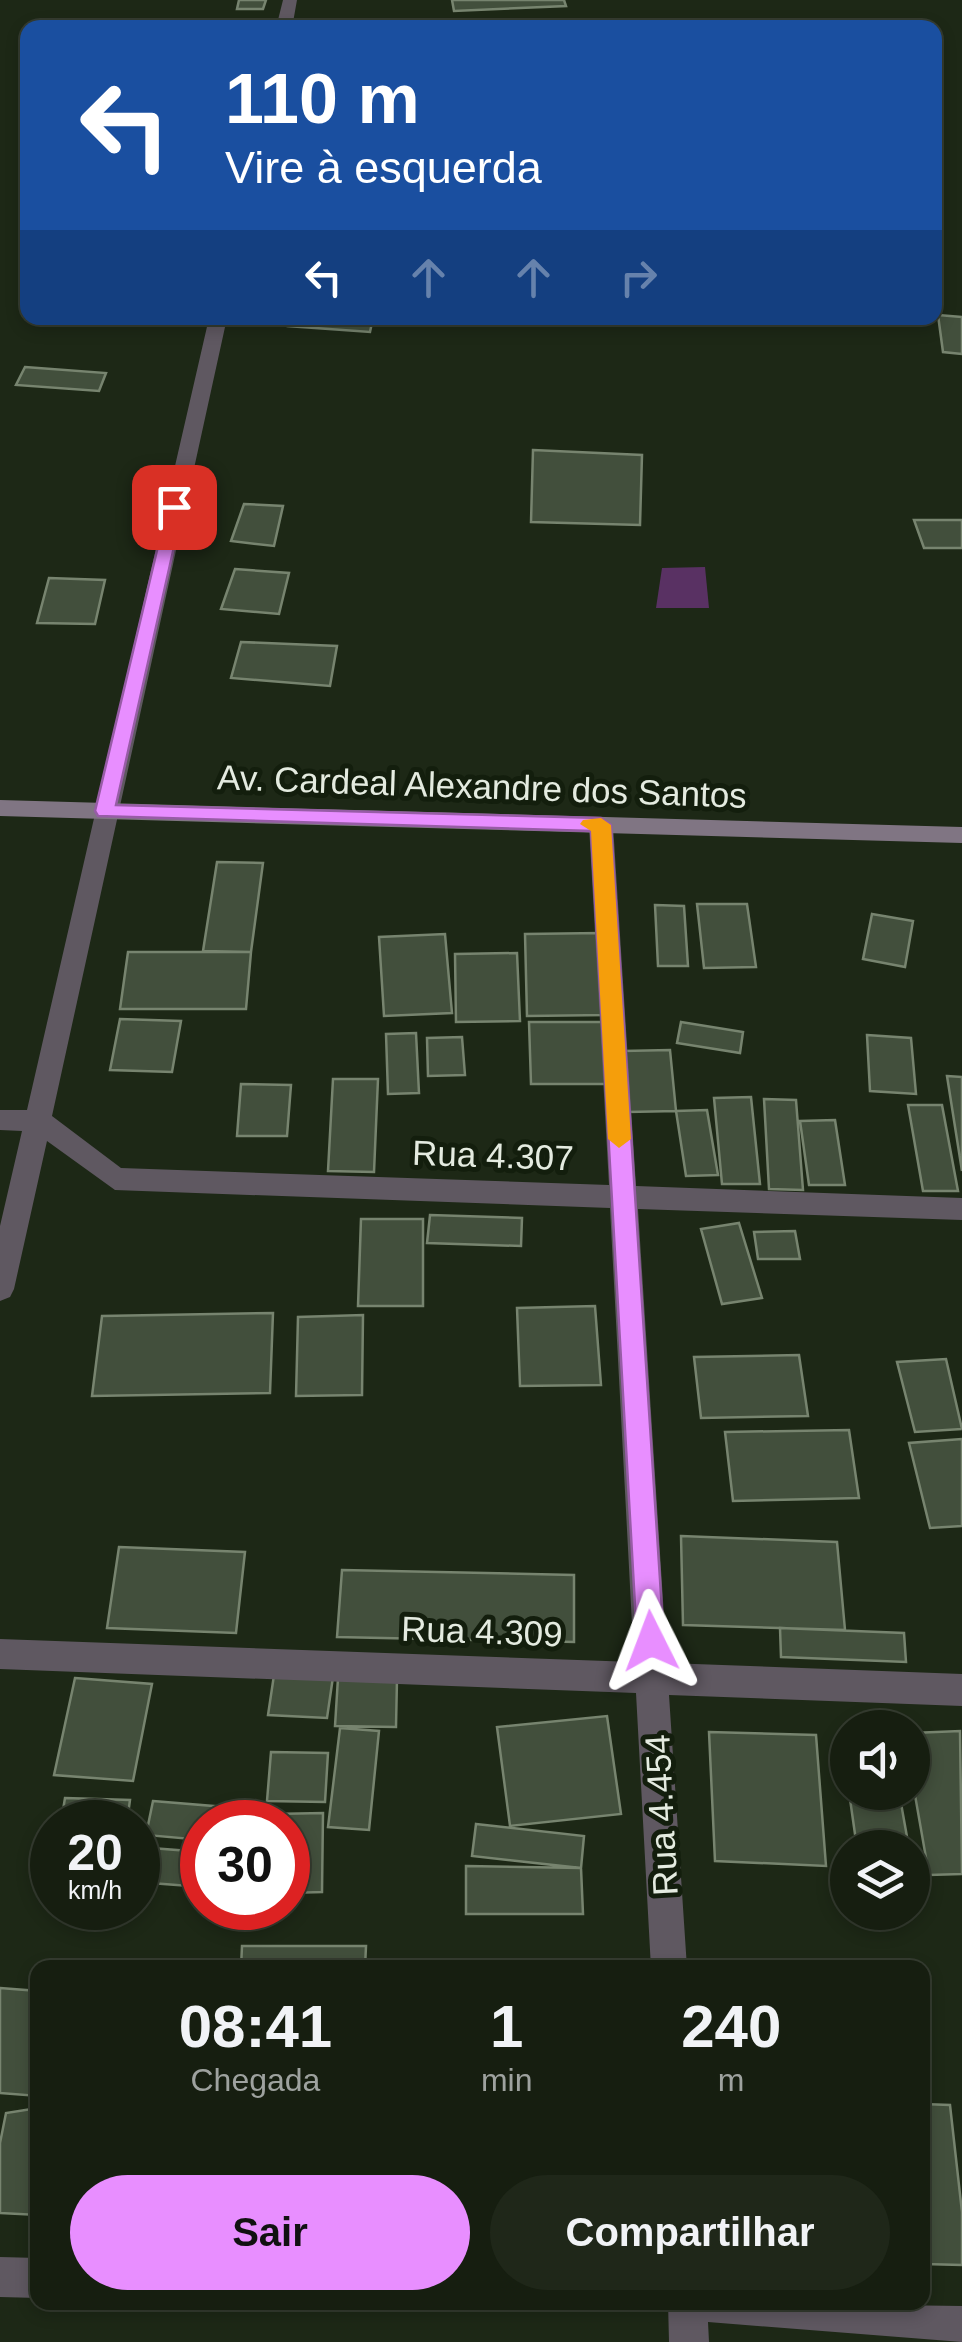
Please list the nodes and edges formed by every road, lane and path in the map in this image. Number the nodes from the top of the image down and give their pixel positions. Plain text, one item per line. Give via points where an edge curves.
1 (216, 325) edge
2 (0, 808) edge
3 (105, 811) junction
4 (601, 825) junction
5 (962, 834) edge
6 (0, 1120) edge
7 (40, 1121) junction
8 (623, 1197) junction
9 (962, 1209) edge
10 (0, 1290) edge
11 (0, 1654) edge
12 (653, 1678) junction
13 (962, 1690) edge
14 (669, 1960) edge
15 (0, 2277) edge
16 (30, 2278) edge
17 (688, 2310) edge
18 (791, 2310) edge
19 (962, 2326) edge
20 (689, 2342) edge

1 - 3 street
2 - 3 main road, Av. Cardeal Alexandre dos Santos
3 - 4 main road, Av. Cardeal Alexandre dos Santos
3 - 7 street
4 - 5 main road, Av. Cardeal Alexandre dos Santos
4 - 8 street, Rua 4.454
6 - 7 street
7 - 8 street, Rua 4.307 via 114,1179
7 - 10 street
8 - 9 street, Rua 4.307
8 - 12 street, Rua 4.454
11 - 12 street, Rua 4.309
12 - 13 street, Rua 4.309
12 - 14 street, Rua 4.454
15 - 16 street
17 - 20 street
18 - 19 street

